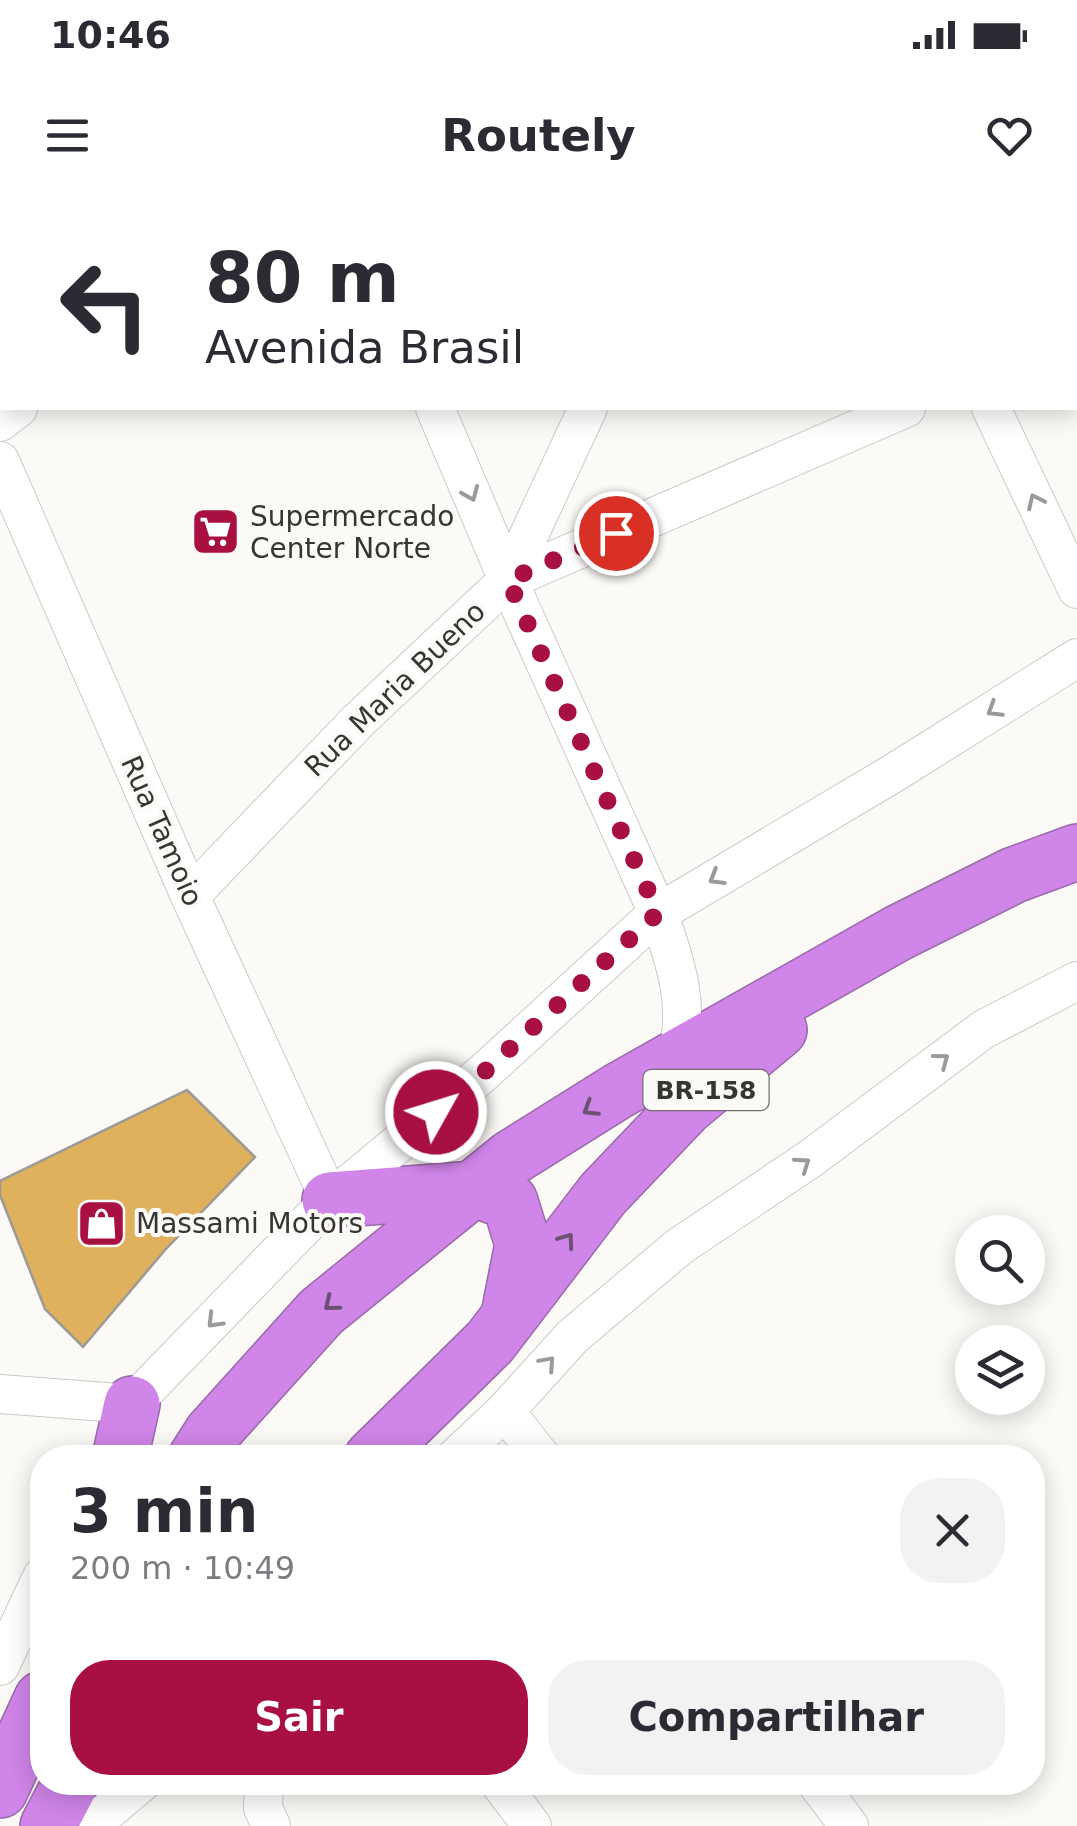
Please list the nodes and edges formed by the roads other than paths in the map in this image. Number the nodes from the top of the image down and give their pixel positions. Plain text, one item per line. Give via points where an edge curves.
1 (436, 410) edge
2 (587, 410) edge
3 (901, 410) edge
4 (992, 410) edge
5 (0, 461) edge
6 (508, 580) junction
7 (1077, 589) edge
8 (1077, 658) edge
9 (1077, 852) edge
10 (190, 896) junction
11 (947, 908) junction
12 (658, 913) junction
13 (1077, 981) edge
14 (675, 1061) junction
15 (475, 1189) junction
16 (330, 1200) junction
17 (509, 1318) junction
18 (0, 1394) edge
19 (132, 1404) junction
20 (505, 1411) junction
21 (111, 1445) edge
22 (123, 1445) edge
23 (208, 1445) edge
24 (385, 1445) edge
25 (469, 1445) edge
26 (532, 1445) edge
27 (30, 1602) edge
28 (0, 1666) edge
29 (30, 1725) edge
30 (30, 1781) edge
31 (0, 1790) edge
32 (64, 1795) edge
33 (127, 1795) edge
34 (264, 1795) edge
35 (509, 1795) edge
36 (826, 1795) edge
37 (0, 1820) edge
38 (48, 1826) edge
39 (90, 1826) edge
40 (271, 1826) edge
41 (532, 1826) edge
42 (849, 1826) edge

1 -> 6 street
2 - 6 street
3 - 6 street, Rua Maria Bueno
7 -> 4 street
5 - 10 street, Rua Tamoio
6 - 10 street, Rua Maria Bueno via 358,721
6 - 12 street
8 -> 12 street
9 - 11 highway, BR-158
10 - 16 street, Rua Tamoio
11 - 14 highway, BR-158
17 -> 11 highway, BR-158 via 604,1194 686,1106
12 - 14 street via 682,997 683,1036
12 - 16 street via 482,1074
20 -> 13 street via 573,1336 680,1246 984,1029
14 -> 15 highway, BR-158 via 511,1158
15 - 16 highway
15 - 17 highway via 510,1202 522,1244
15 -> 23 highway, BR-158 via 321,1312
16 -> 19 street
17 - 24 highway, BR-158
18 - 19 street
19 - 21 street
19 - 22 highway
20 - 25 street
20 - 26 street
27 - 28 street
29 - 31 highway
30 - 37 highway
32 - 38 highway
33 - 39 street
34 - 40 street
35 - 41 street
36 - 42 street

